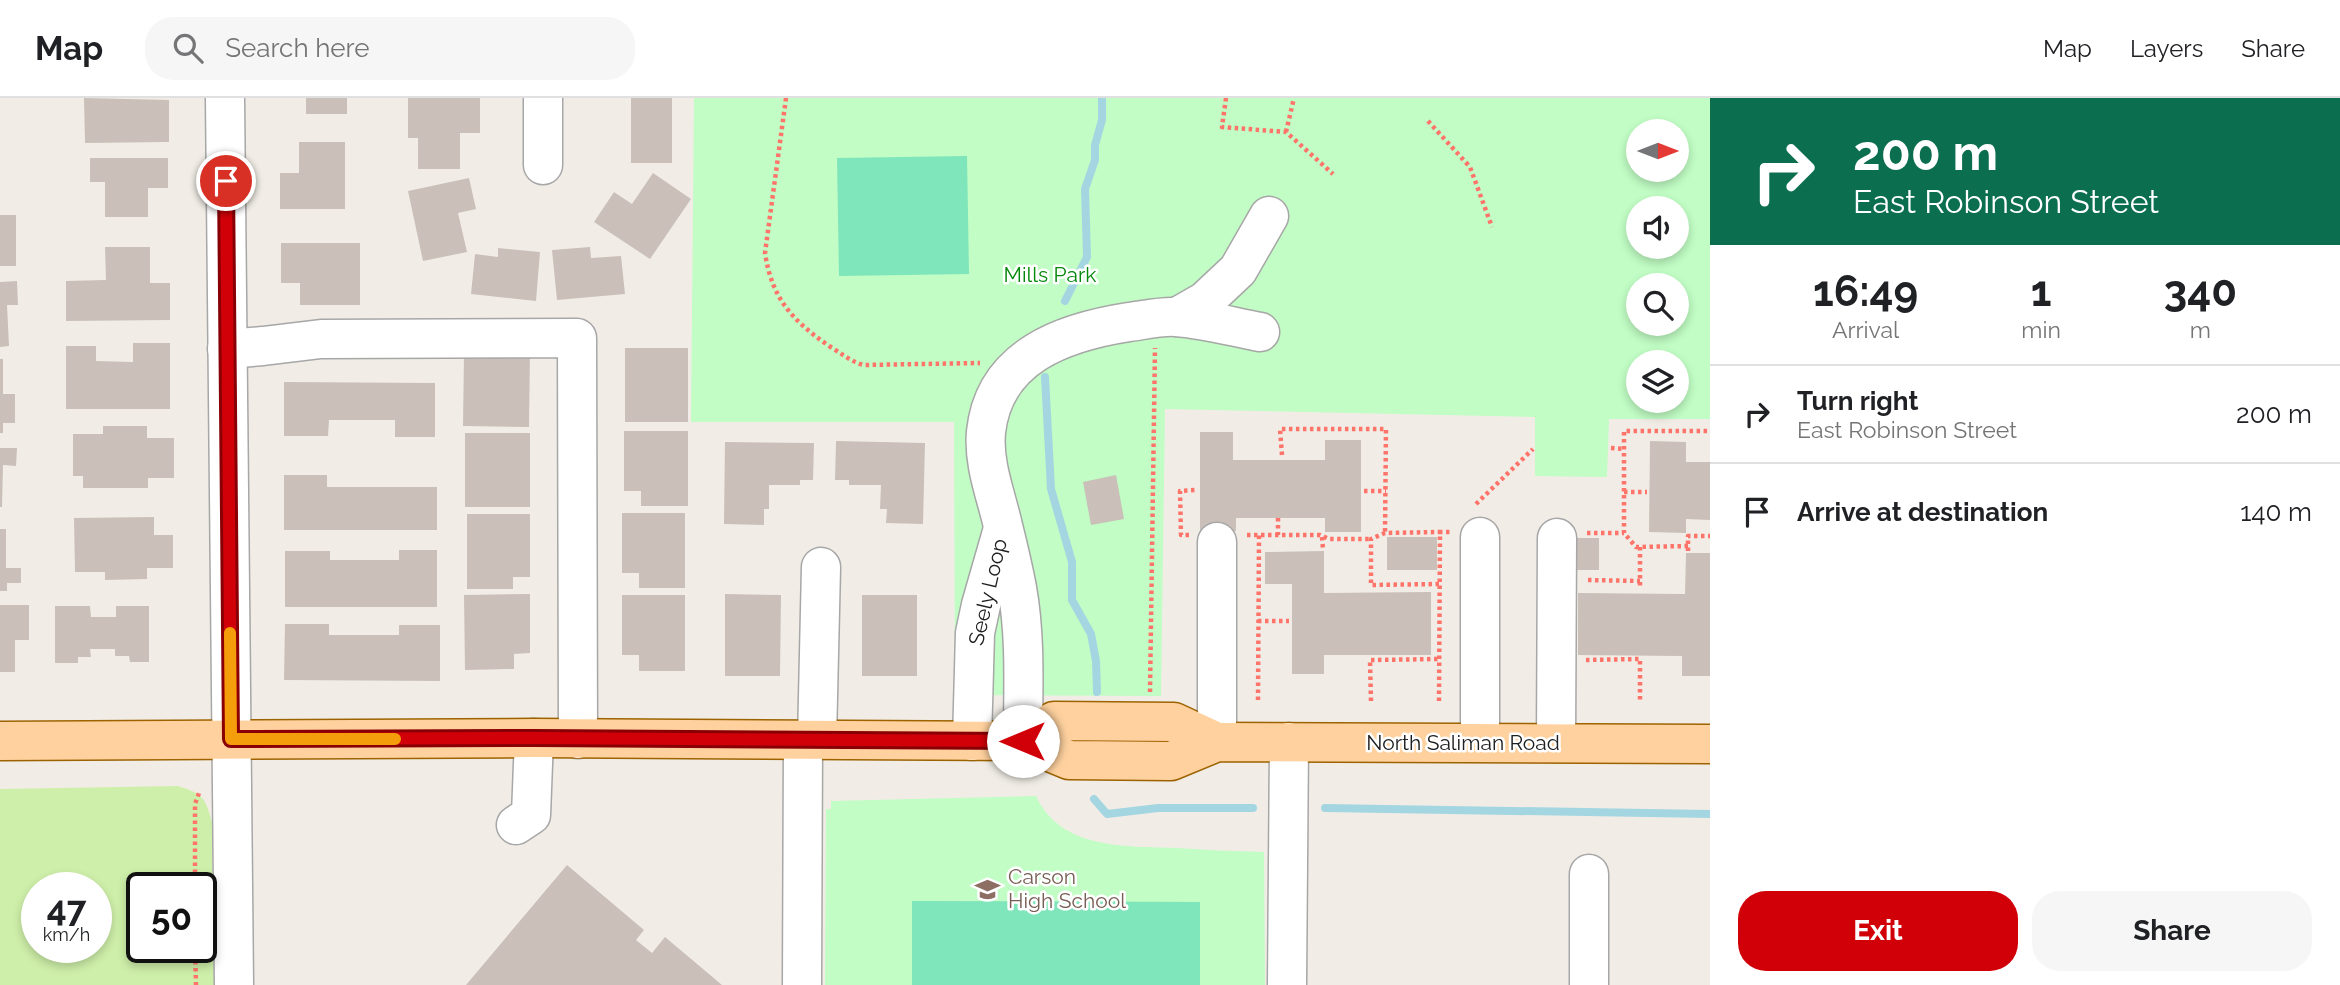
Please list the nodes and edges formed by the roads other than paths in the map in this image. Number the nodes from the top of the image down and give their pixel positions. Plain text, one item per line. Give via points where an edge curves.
1 (225, 98) edge
2 (543, 98) edge
3 (543, 165) dead end
4 (1269, 215) dead end
5 (1166, 318) junction
6 (1260, 332) dead end
7 (227, 348) junction
8 (1003, 526) junction
9 (1463, 526) road end
10 (1232, 538) road end
11 (1556, 538) dead end
12 (821, 567) dead end
13 (534, 738) junction
14 (231, 739) junction
15 (578, 739) junction
16 (810, 740) junction
17 (0, 741) edge
18 (972, 741) junction
19 (1023, 741) junction
20 (1217, 742) junction
21 (1289, 742) junction
22 (1480, 742) junction
23 (1556, 743) junction
24 (1710, 744) edge
25 (516, 825) dead end
26 (1589, 874) dead end
27 (234, 985) edge
28 (802, 985) edge
29 (1287, 985) edge
30 (1589, 985) edge

1 - 7 street
2 - 3 street
4 - 5 street, Seely Loop via 1238,270 1205,301
5 - 6 street, Seely Loop
5 - 8 street, Seely Loop via 1073,334 1029,355 1011,373 992,408 986,435 987,461
7 - 14 street
7 - 15 street via 321,339 577,338
8 - 18 street, Seely Loop via 975,633
8 - 19 street, Seely Loop via 1021,625
9 - 22 street
10 - 20 street
11 - 23 street
12 - 16 street
13 - 14 main road, North Saliman Road
13 - 15 main road, North Saliman Road
13 - 25 street via 531,815
14 - 17 main road, North Saliman Road
14 - 27 street
15 - 16 main road, North Saliman Road
16 - 18 main road, North Saliman Road
16 - 28 street
18 - 19 main road, North Saliman Road
19 - 20 main road, North Saliman Road via 1069,760 1158,761 1171,761
20 - 21 main road, North Saliman Road
21 - 22 main road, North Saliman Road
21 - 29 street
22 - 23 main road, North Saliman Road
23 - 24 main road, North Saliman Road
26 - 30 street

